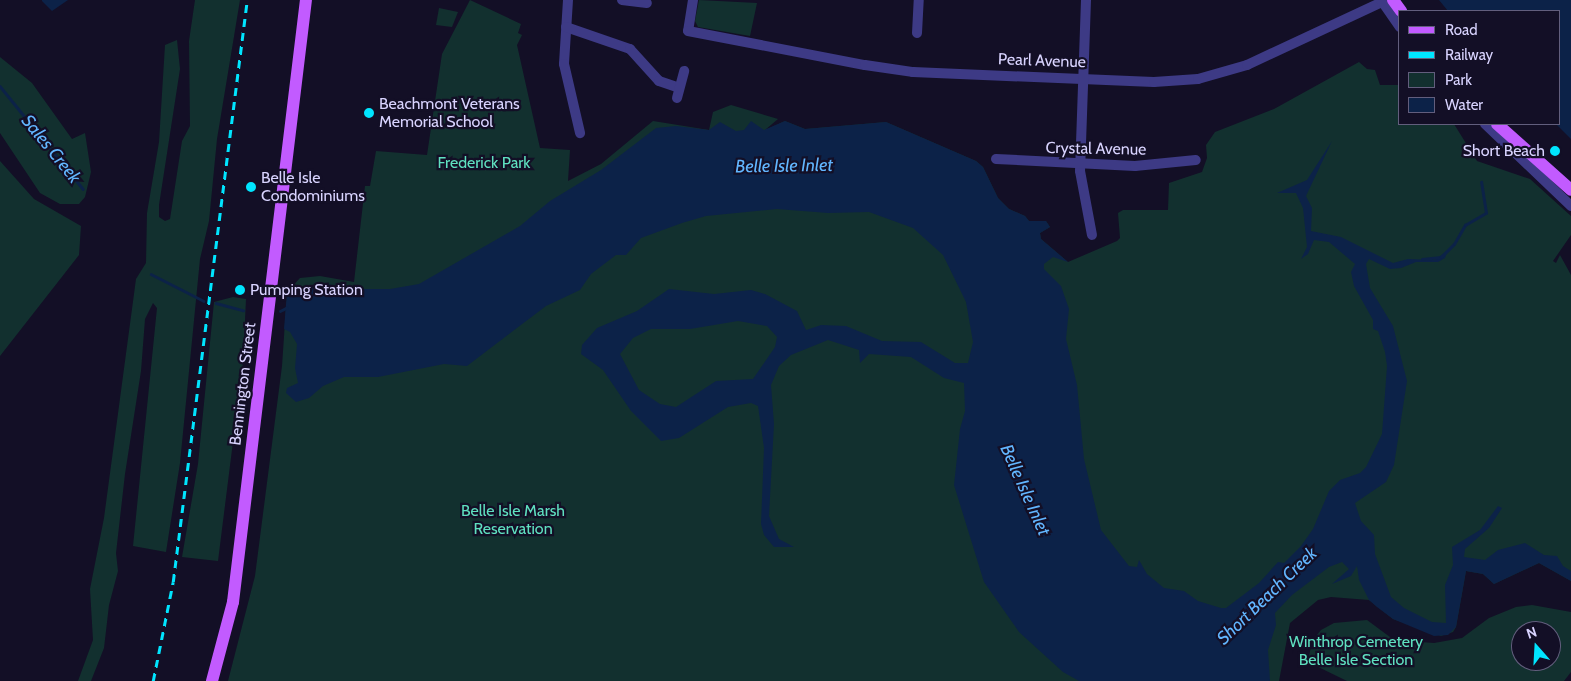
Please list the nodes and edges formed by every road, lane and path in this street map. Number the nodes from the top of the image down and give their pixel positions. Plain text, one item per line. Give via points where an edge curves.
1 (306, 0) edge
2 (568, 0) edge
3 (622, 0) edge
4 (693, 0) edge
5 (919, 0) edge
6 (1086, 0) edge
7 (1385, 1) edge
8 (647, 3) dead end
9 (1399, 10) edge
10 (1398, 24) edge
11 (566, 27) junction
12 (917, 33) dead end
13 (684, 71) dead end
14 (1083, 78) junction
15 (1486, 125) edge
16 (1498, 125) edge
17 (580, 133) dead end
18 (996, 159) dead end
19 (1196, 160) dead end
20 (1080, 164) junction
21 (1571, 190) edge
22 (1571, 206) edge
23 (1092, 235) dead end
24 (212, 681) edge

1 - 24 main road, Bennington Street via 233,602
2 - 11 street
3 - 8 street
4 - 14 street, Pearl Avenue via 688,31 884,69
5 - 12 street
6 - 14 street
7 - 9 main road
7 - 10 street
7 - 14 street, Pearl Avenue via 1265,58 1221,74 1161,82
11 - 13 street via 630,49 661,82 678,93
11 - 17 street via 564,68
14 - 20 street
15 - 22 street
16 - 21 main road
18 - 20 street, Crystal Avenue
19 - 20 street, Crystal Avenue via 1140,165
20 - 23 street

